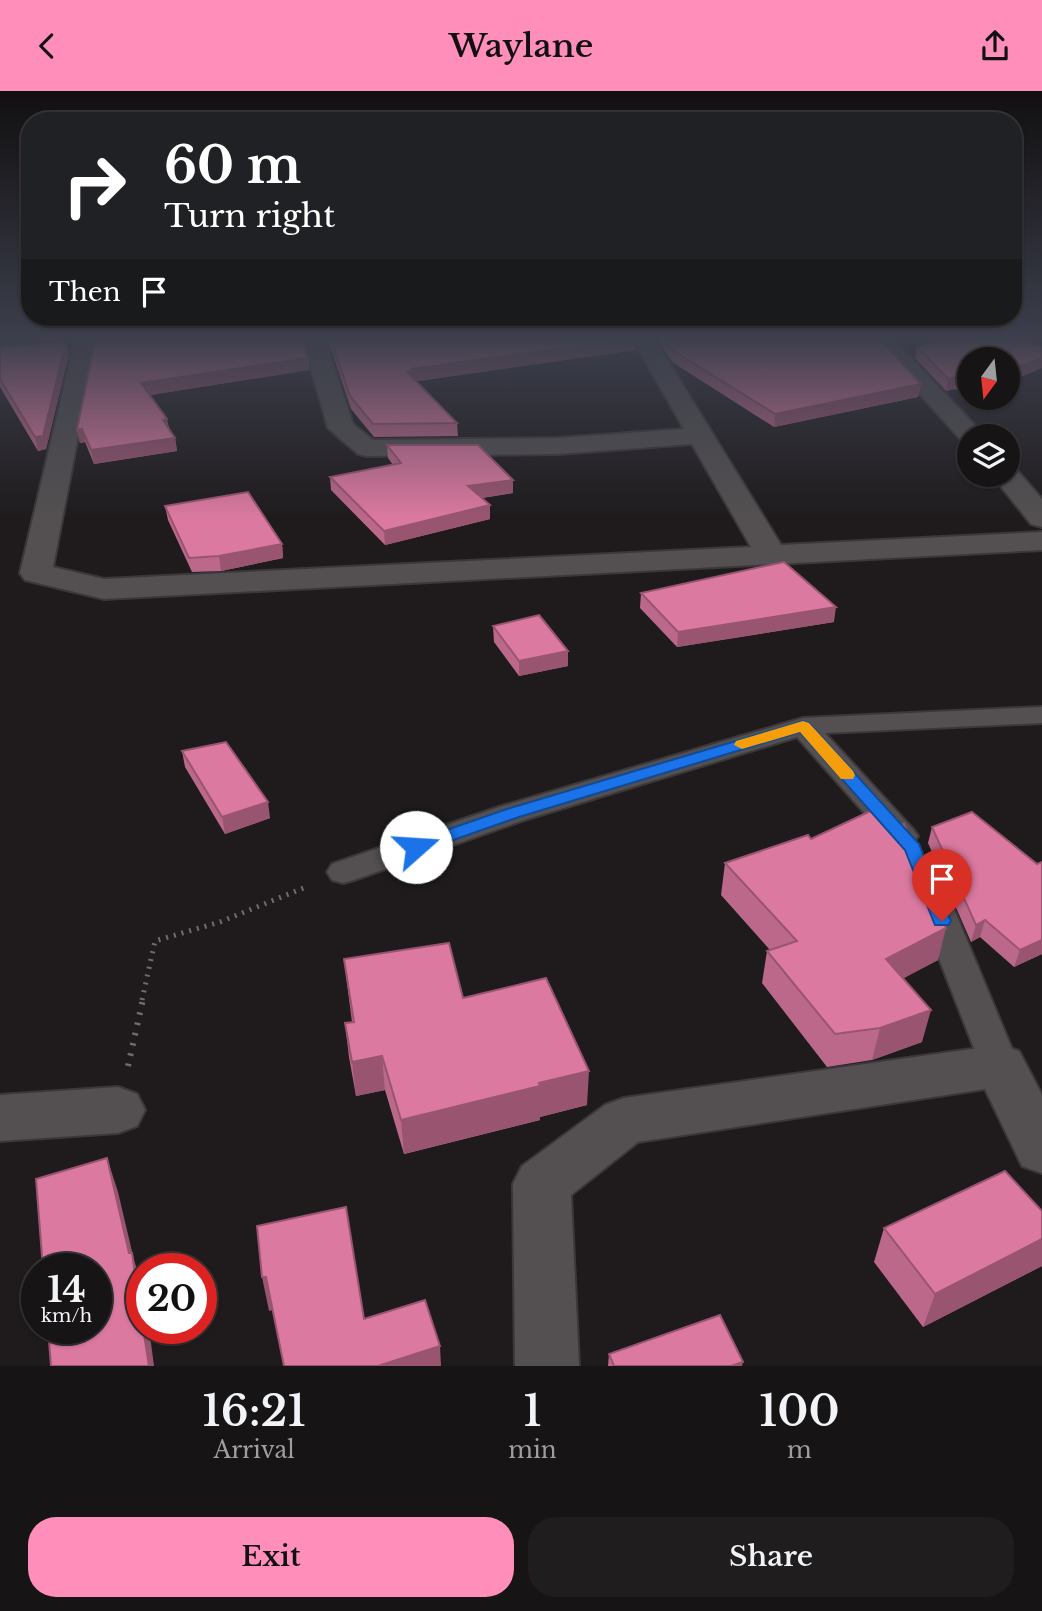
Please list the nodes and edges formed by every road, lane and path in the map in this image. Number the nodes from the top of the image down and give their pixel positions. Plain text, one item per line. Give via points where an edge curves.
1 (73, 400) edge
2 (332, 400) edge
3 (678, 400) edge
4 (938, 400) edge
5 (961, 424) edge
6 (699, 436) junction
7 (1016, 487) edge
8 (1042, 519) edge
9 (1042, 541) edge
10 (771, 555) junction
11 (1042, 715) edge
12 (803, 726) junction
13 (343, 872) joint
14 (1000, 1066) junction
15 (118, 1109) joint
16 (0, 1118) edge
17 (1042, 1149) edge
18 (547, 1366) edge

1 - 10 street via 36,573 104,589
2 - 6 street via 341,428 367,448 558,446
3 - 6 street
4 - 5 street
6 - 10 street
7 - 8 street
9 - 10 street
11 - 12 lane
12 - 13 lane via 513,813
12 - 14 lane via 913,848
13 - 15 path via 220,922 155,941
14 - 17 street
14 - 18 street via 624,1121 542,1184
15 - 16 street

